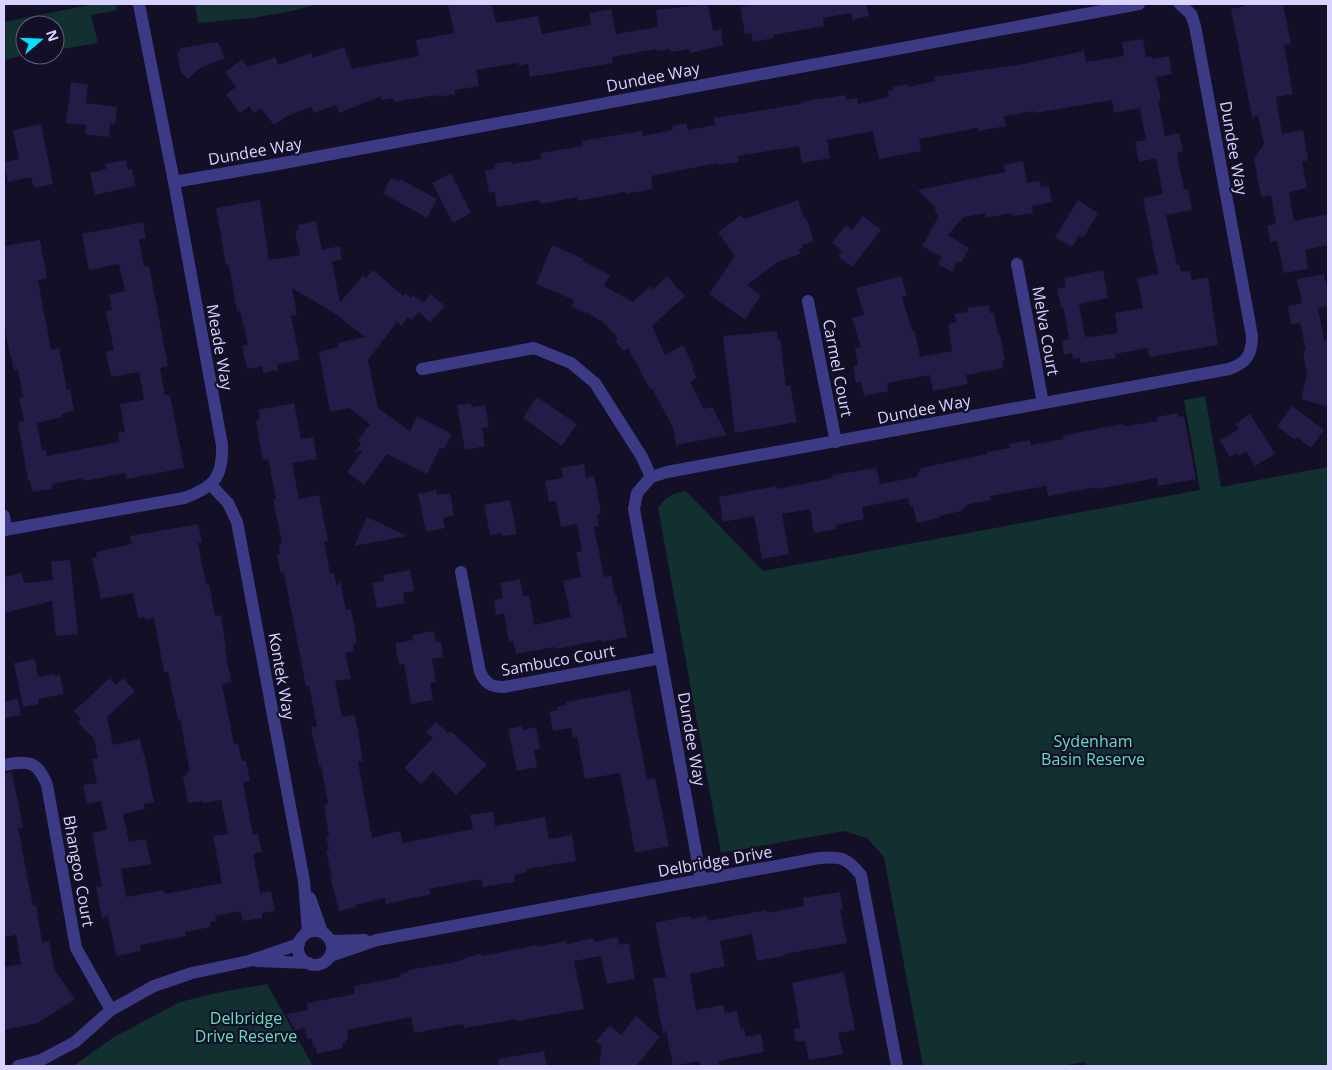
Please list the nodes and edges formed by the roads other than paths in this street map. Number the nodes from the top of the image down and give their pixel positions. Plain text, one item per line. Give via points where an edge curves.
1 (139, 4) edge
2 (1139, 4) edge
3 (1180, 4) edge
4 (174, 182) junction
5 (1017, 264) dead end
6 (808, 301) dead end
7 (422, 370) dead end
8 (1043, 403) junction
9 (836, 442) junction
10 (651, 477) junction
11 (211, 485) junction
12 (4, 516) edge
13 (5, 530) edge
14 (461, 572) dead end
15 (661, 658) junction
16 (4, 765) edge
17 (701, 880) junction
18 (304, 881) junction
19 (308, 932) junction
20 (326, 936) junction
21 (377, 940) junction
22 (299, 944) junction
23 (330, 956) junction
24 (249, 961) junction
25 (309, 963) junction
26 (111, 1010) junction
27 (18, 1066) edge
28 (897, 1066) edge

1 - 4 street, Meade Way
2 - 4 street, Dundee Way
3 - 8 street, Dundee Way via 1191,14 1195,26 1252,348 1242,363 1229,370
4 - 11 street, Meade Way via 222,445 222,461
5 - 8 street, Melva Court
6 - 9 street, Carmel Court
7 - 10 street via 534,348 570,363 595,383 642,457
8 - 9 street, Dundee Way
9 - 10 street, Dundee Way
10 - 15 street, Dundee Way via 637,493 634,509
11 - 13 street via 184,498
11 - 18 street, Kontek Way via 228,503 237,522
12 - 13 street
14 - 15 street, Sambuco Court via 480,672 485,682 493,687
15 - 17 street, Dundee Way
16 - 26 street, Bhangoo Court via 22,761 33,764 42,772 76,948
17 - 21 street, Delbridge Drive
17 - 28 street, Delbridge Drive via 833,857 852,865 861,875
18 - 19 street, Kontek Way
18 - 20 street, Kontek Way
19 - 20 street via 317,930
19 - 22 street
20 - 21 street, Delbridge Drive
20 - 23 street via 332,951
21 - 23 street, Delbridge Drive
22 - 24 street
22 - 25 street via 300,955
23 - 25 street via 323,963
24 - 25 street
24 - 26 street via 192,973 154,986
26 - 27 street via 75,1042 41,1060

